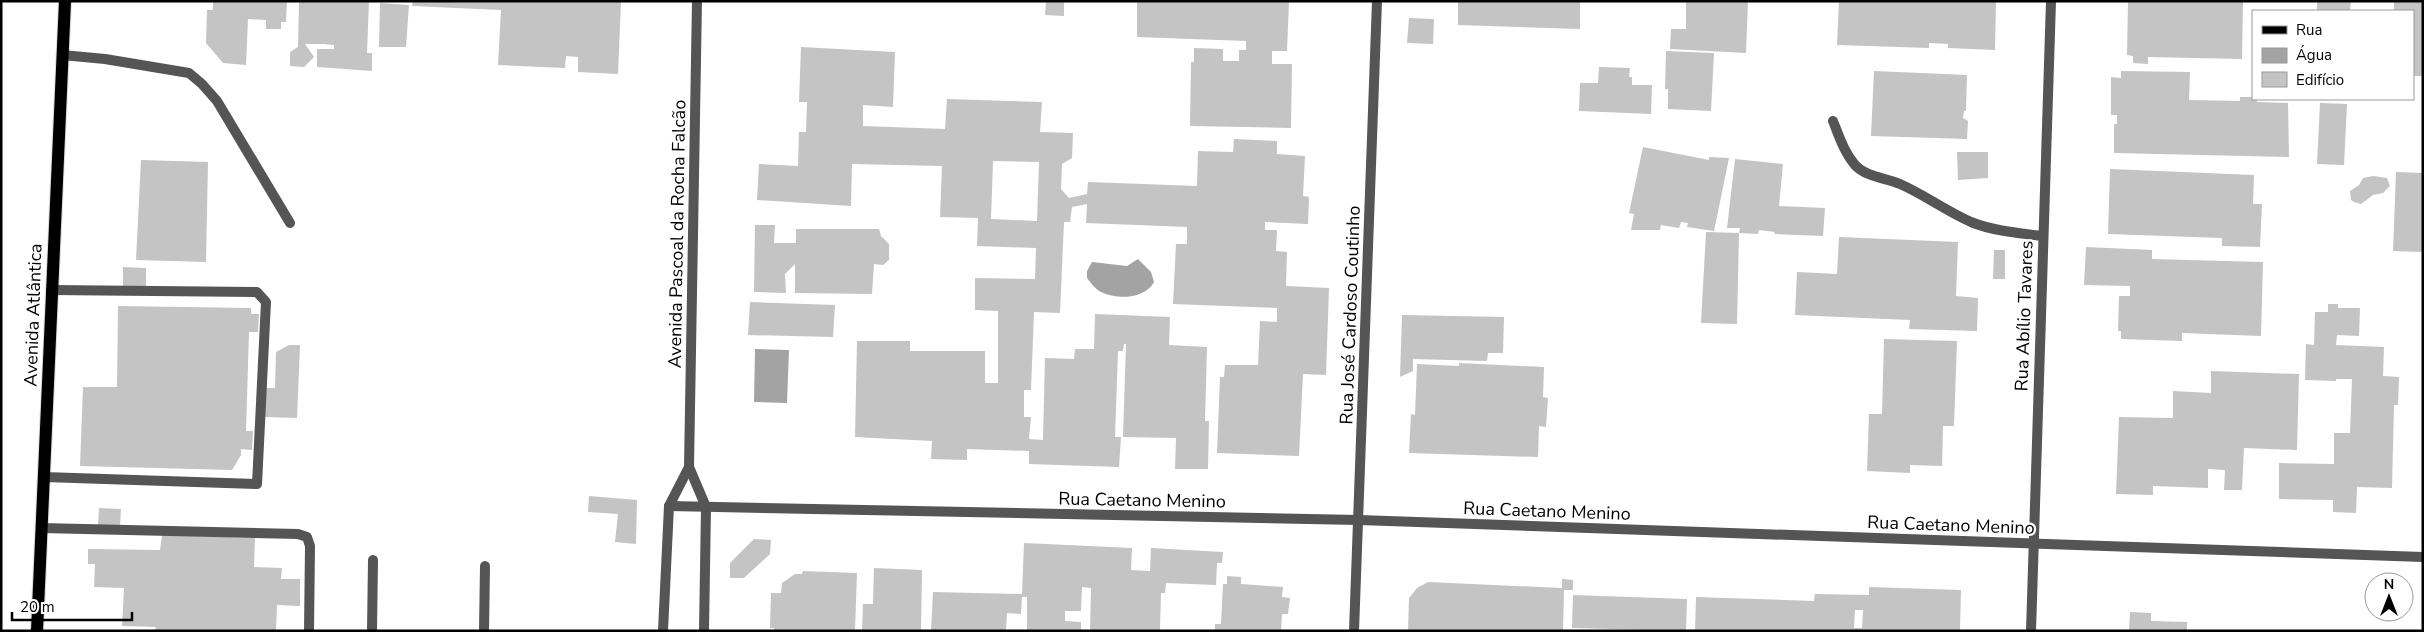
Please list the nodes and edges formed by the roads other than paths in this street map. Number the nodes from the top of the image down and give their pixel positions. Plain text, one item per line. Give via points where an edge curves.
1 (65, 1) edge
2 (697, 1) edge
3 (1377, 1) edge
4 (2051, 1) edge
5 (62, 55) junction
6 (1833, 120) dead end
7 (290, 223) dead end
8 (2042, 236) junction
9 (51, 290) junction
10 (689, 467) junction
11 (44, 477) junction
12 (669, 506) junction
13 (706, 507) junction
14 (1359, 520) junction
15 (41, 528) junction
16 (2034, 544) junction
17 (2423, 558) edge
18 (373, 560) dead end
19 (485, 566) dead end
20 (37, 631) edge
21 (309, 631) edge
22 (372, 631) edge
23 (484, 631) edge
24 (663, 631) edge
25 (704, 631) edge
26 (1354, 631) edge
27 (2031, 631) edge

1 - 5 main road, Avenida Atlântica
2 - 10 street, Avenida Pascoal da Rocha Falcão
3 - 14 street, Rua José Cardoso Coutinho
4 - 8 street, Rua Abílio Tavares
5 - 7 street via 189,73 218,101
5 - 9 main road, Avenida Atlântica
6 - 8 street via 1844,148 1856,166 1871,175 1918,192 1972,222 1994,229
8 - 16 street, Rua Abílio Tavares
9 - 11 main road, Avenida Atlântica
9 - 11 street via 257,292 266,302 257,484
10 - 12 street, Avenida Pascoal da Rocha Falcão
10 - 13 street, Avenida Pascoal da Rocha Falcão
11 - 15 main road, Avenida Atlântica
12 - 13 street, Rua Caetano Menino
12 - 24 street, Avenida Pascoal da Rocha Falcão
13 - 14 street, Rua Caetano Menino
13 - 25 street, Avenida Pascoal da Rocha Falcão
14 - 16 street, Rua Caetano Menino
14 - 26 street, Rua José Cardoso Coutinho
15 - 20 main road, Avenida Atlântica
15 - 21 street via 298,534 307,537 310,546
16 - 17 street, Rua Caetano Menino
16 - 27 street, Rua Abílio Tavares
18 - 22 street
19 - 23 street

